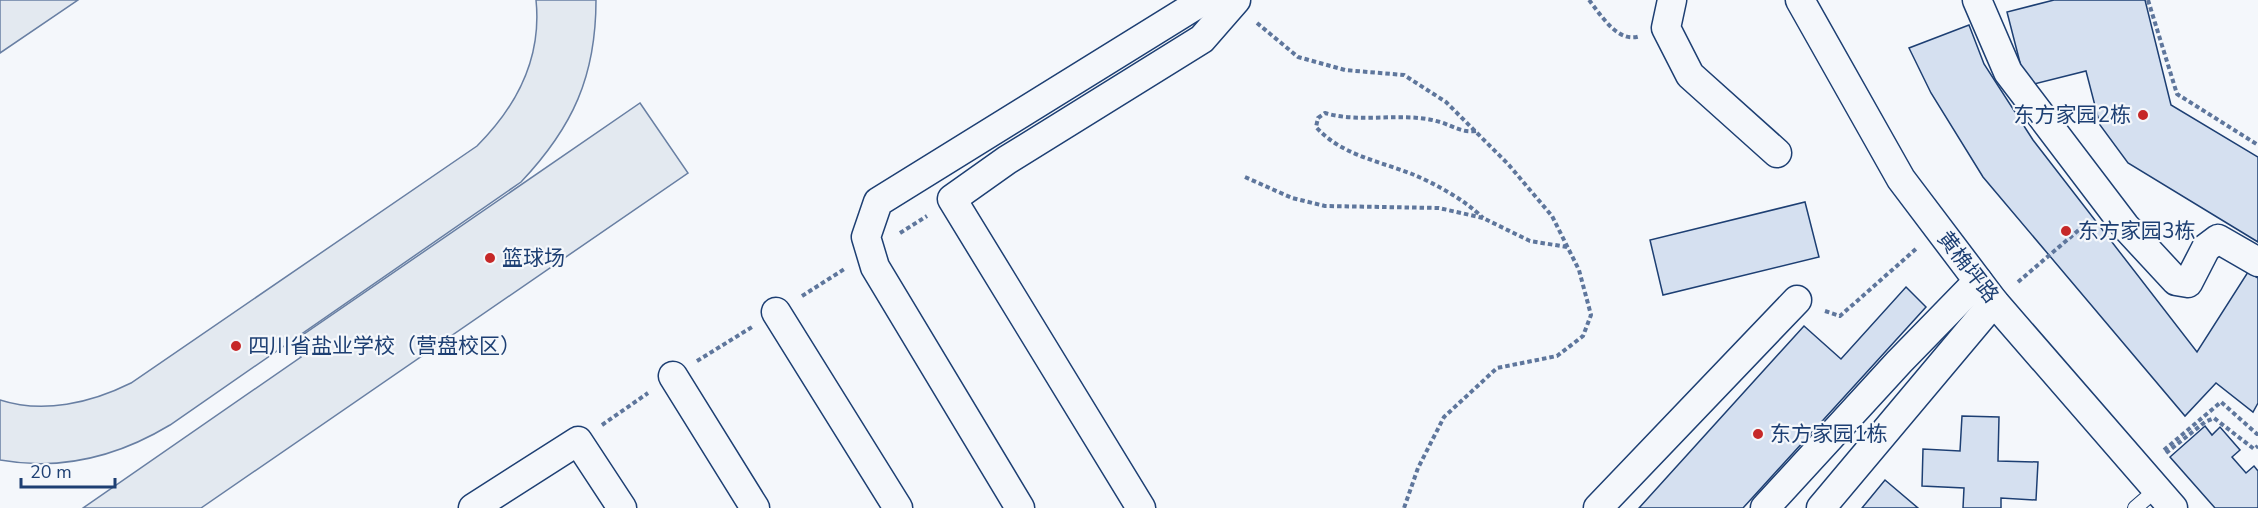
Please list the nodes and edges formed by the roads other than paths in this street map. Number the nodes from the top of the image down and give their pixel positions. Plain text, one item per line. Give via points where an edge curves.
1 (1204, 0) edge
2 (1671, 0) edge
3 (1977, 0) edge
4 (1806, 1) edge
5 (1235, 2) edge
6 (1777, 153) dead end
7 (2258, 262) edge
8 (1986, 291) junction
9 (1797, 300) road end
10 (776, 312) road end
11 (673, 376) road end
12 (2153, 485) edge
13 (473, 508) edge
14 (622, 508) edge
15 (755, 508) edge
16 (898, 508) edge
17 (1020, 508) edge
18 (1141, 508) edge
19 (1598, 508) edge
20 (1765, 508) edge
21 (1821, 508) edge
22 (2135, 508) edge

1 - 17 street via 878,202 866,237 875,267
2 - 6 street via 1666,28 1690,75
3 - 7 street via 2008,72 2108,204 2176,281 2188,283 2206,248 2218,239
4 - 8 street, 黄桷坪路 via 1901,179
5 - 18 street via 1202,39 1007,160 952,199
8 - 12 street, 黄桷坪路
8 - 20 street via 1899,362
8 - 21 street
9 - 19 street
10 - 16 street
11 - 15 street
12 - 22 lane
13 - 14 street via 578,441

